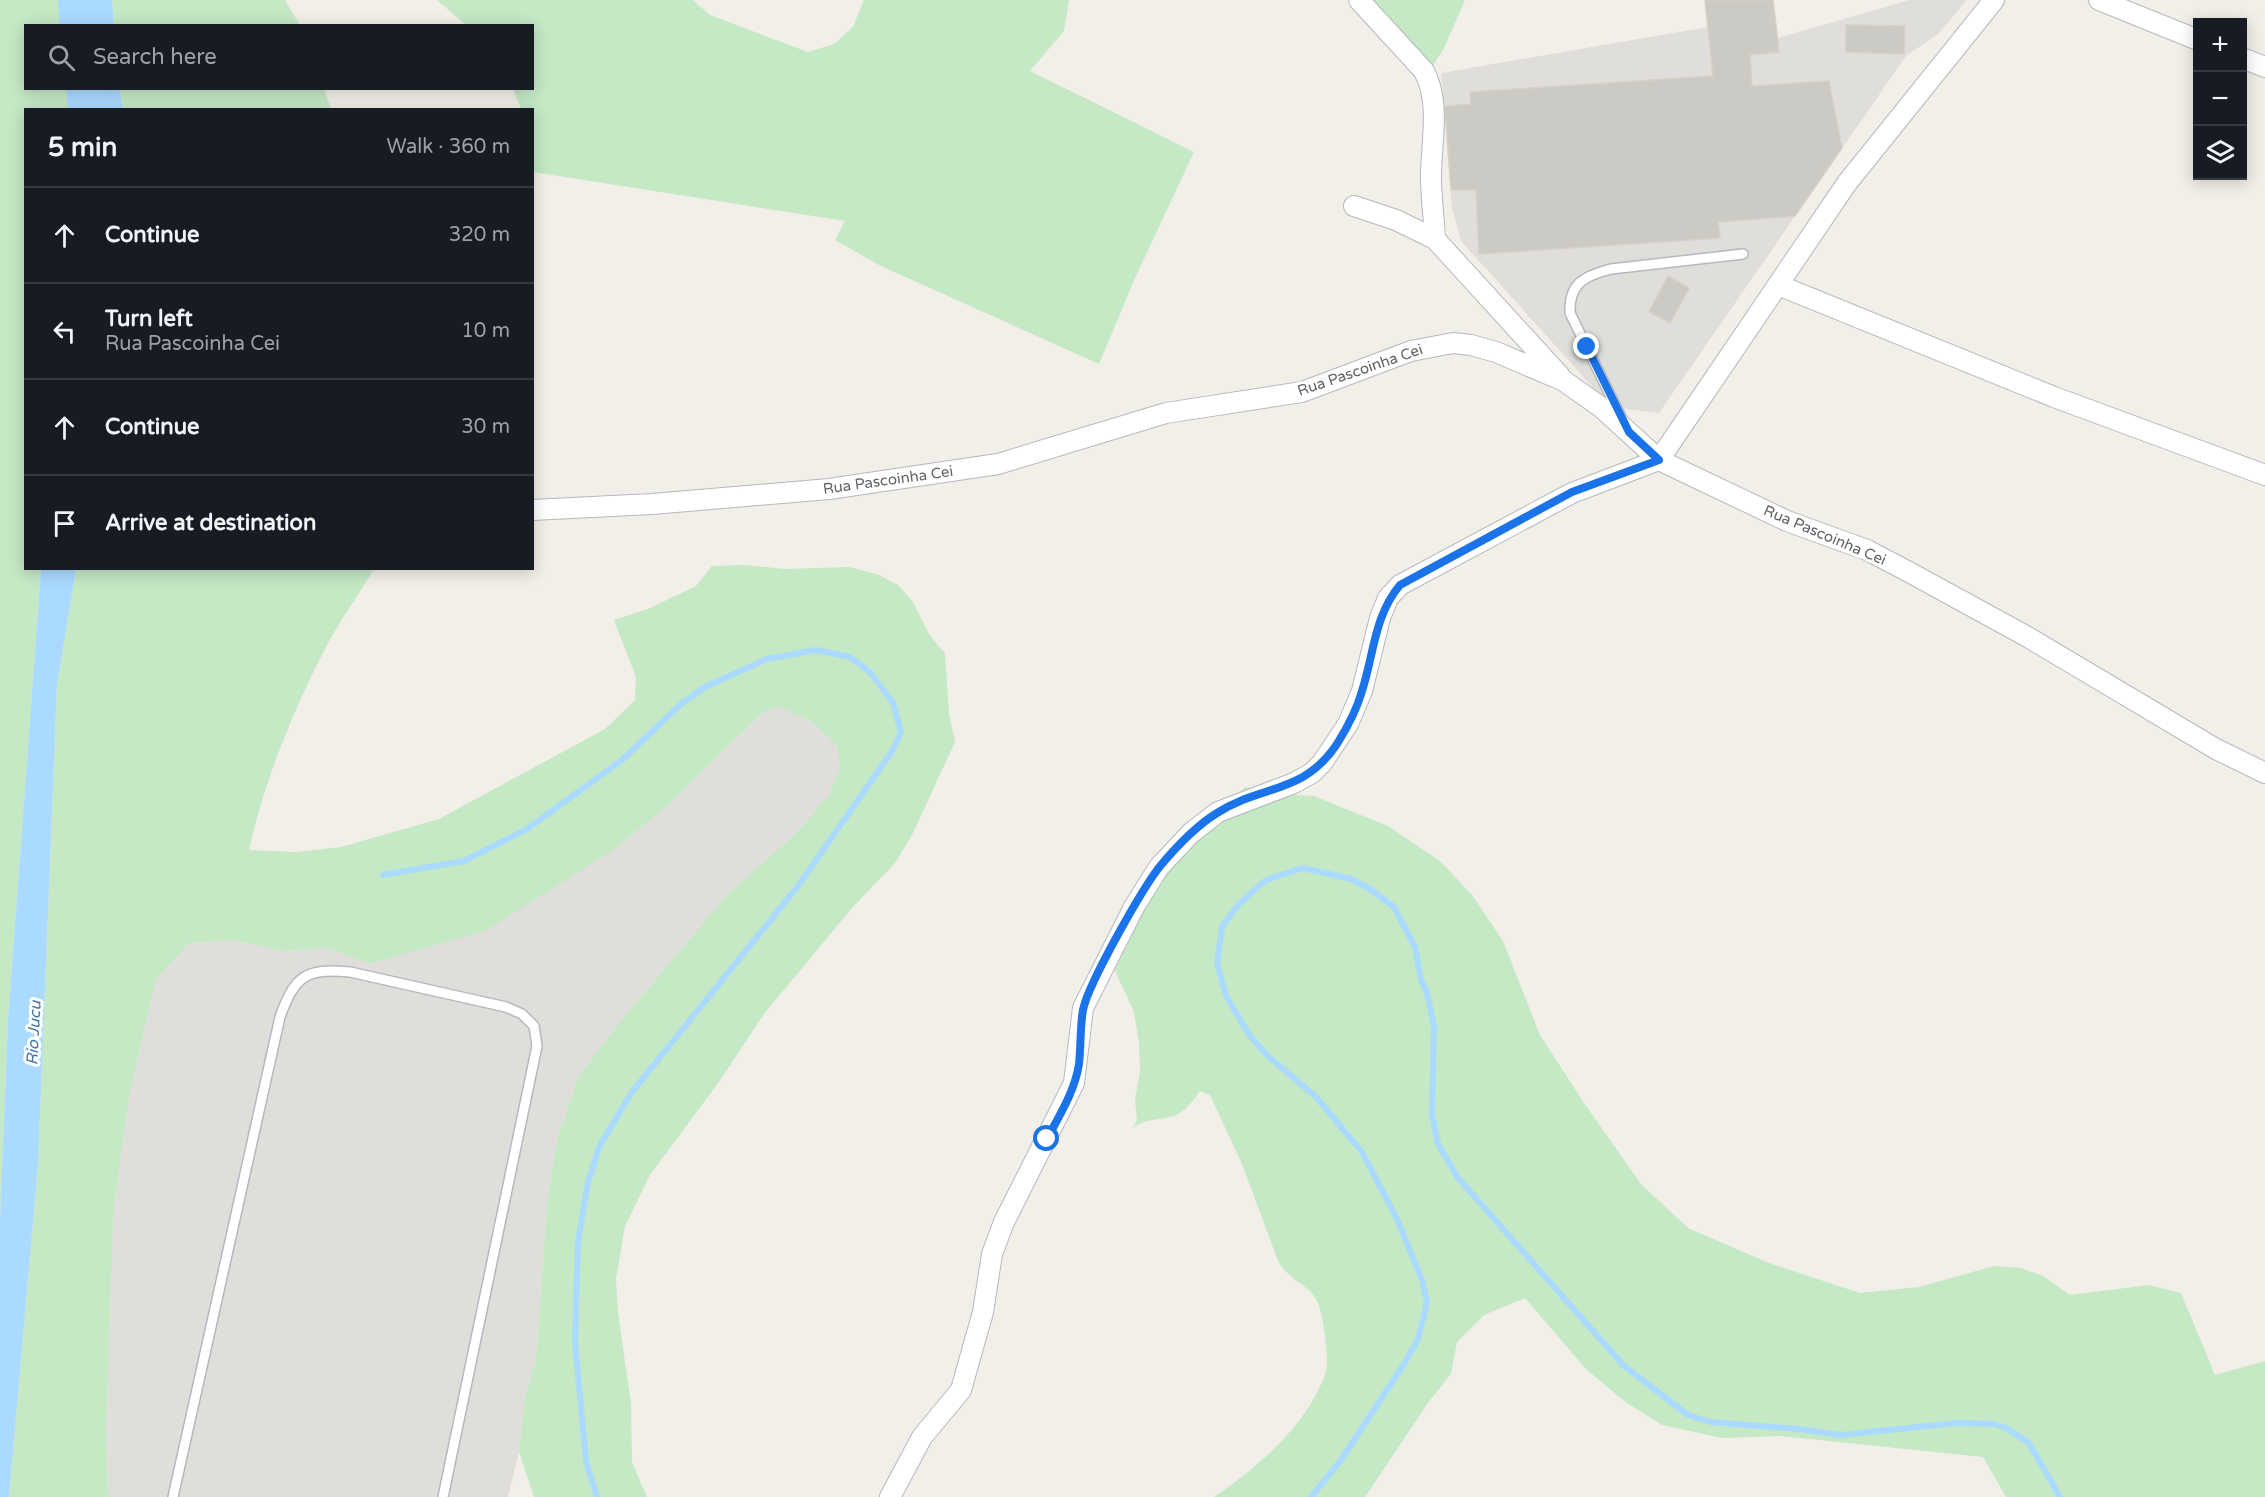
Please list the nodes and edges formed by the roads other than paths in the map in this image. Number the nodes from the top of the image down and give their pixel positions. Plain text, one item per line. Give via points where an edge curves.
1 (1359, 0) edge
2 (1994, 0) edge
3 (2099, 0) edge
4 (2193, 38) edge
5 (2247, 60) edge
6 (2265, 67) edge
7 (1354, 206) dead end
8 (1435, 239) junction
9 (1743, 254) dead end
10 (1778, 285) junction
11 (1564, 381) junction
12 (1629, 432) junction
13 (1659, 460) junction
14 (2265, 475) edge
15 (534, 510) edge
16 (2265, 774) edge
17 (173, 1497) edge
18 (442, 1497) edge
19 (890, 1497) edge

1 - 8 street via 1424,71 1431,84
2 - 10 street via 1846,183
3 - 4 street
5 - 6 street
7 - 8 street via 1396,219
8 - 11 street
9 - 12 lane via 1611,269 1591,274 1578,283 1570,297 1570,313
10 - 13 street
10 - 14 street via 2044,393
11 - 12 street, Rua Pascoinha Cei
11 - 15 street, Rua Pascoinha Cei via 1496,351 1453,343 1411,351 1302,392 1166,413 998,464 829,489
12 - 13 street, Rua Pascoinha Cei
13 - 16 street, Rua Pascoinha Cei via 1787,521 1867,550 2026,636
13 - 19 street via 1572,492 1400,585 1388,598 1380,618 1353,713 1322,763 1294,783 1218,812 1191,833 1160,867 1134,907 1083,1008 1074,1083 1004,1222 992,1254 983,1312 961,1390 918,1443
17 - 18 lane via 280,1017 290,988 304,977 331,970 506,1007 522,1014 534,1026 537,1046

